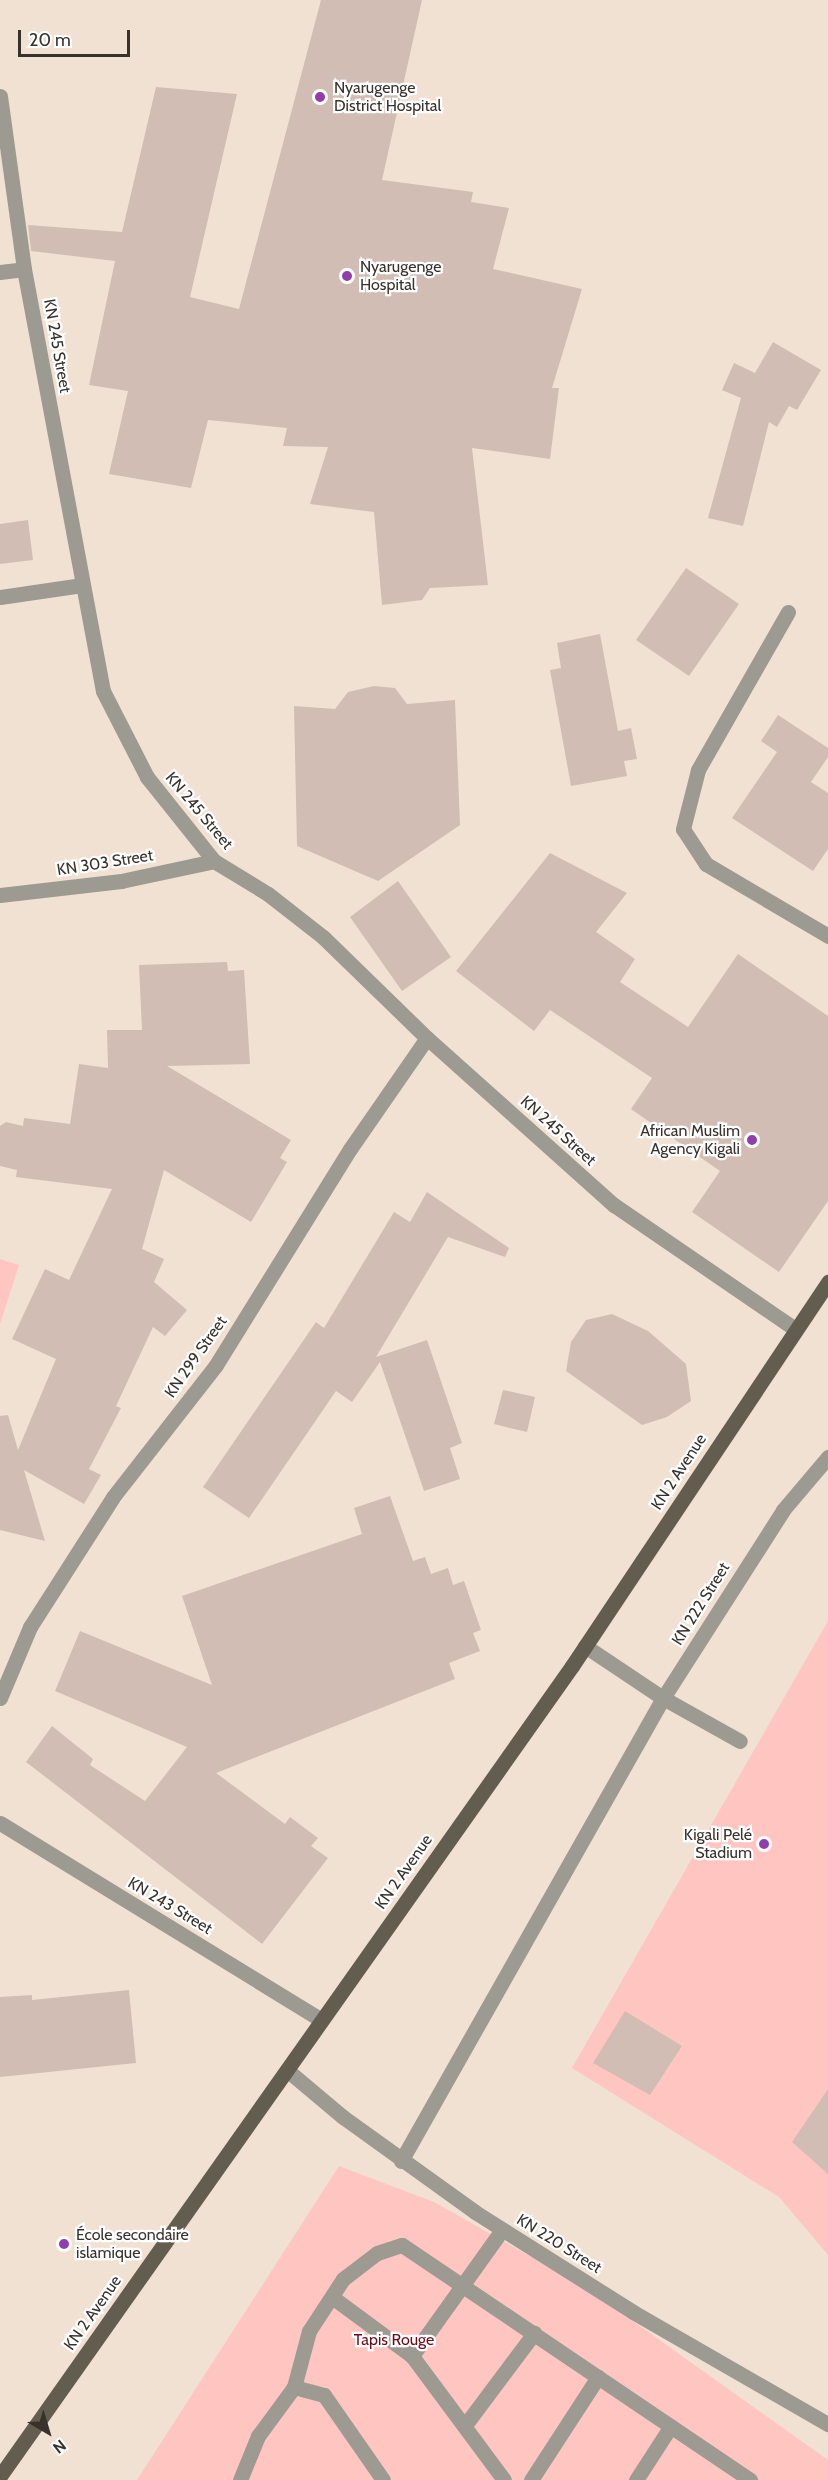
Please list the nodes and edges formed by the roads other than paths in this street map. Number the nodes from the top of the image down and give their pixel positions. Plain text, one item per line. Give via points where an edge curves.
1 (0, 96) edge
2 (24, 269) junction
3 (0, 272) edge
4 (82, 585) junction
5 (0, 597) edge
6 (788, 612) dead end
7 (214, 861) junction
8 (0, 895) edge
9 (828, 936) edge
10 (427, 1038) junction
11 (828, 1282) edge
12 (795, 1329) junction
13 (828, 1457) edge
14 (585, 1646) junction
15 (0, 1698) edge
16 (663, 1698) junction
17 (740, 1741) dead end
18 (0, 1823) edge
19 (322, 2020) junction
20 (287, 2070) junction
21 (401, 2161) junction
22 (502, 2230) junction
23 (461, 2282) junction
24 (332, 2297) junction
25 (534, 2333) junction
26 (412, 2356) junction
27 (598, 2377) junction
28 (294, 2387) junction
29 (466, 2424) junction
30 (828, 2424) edge
31 (671, 2426) junction
32 (0, 2476) edge
33 (748, 2479) edge
34 (240, 2480) edge
35 (383, 2480) edge
36 (504, 2480) edge
37 (531, 2480) edge
38 (636, 2480) edge

1 - 2 street, KN 245 Street
2 - 3 street
2 - 4 street, KN 245 Street
4 - 5 street
4 - 7 street, KN 245 Street via 103,691 147,777
6 - 9 street via 698,770 683,829 706,864
7 - 8 street, KN 303 Street via 121,881
7 - 10 street, KN 245 Street via 268,894 323,937
10 - 12 street, KN 245 Street via 614,1205
10 - 15 street, KN 299 Street via 350,1149 216,1365 107,1507 30,1627
11 - 12 main road, KN 2 Avenue
12 - 14 main road, KN 2 Avenue
13 - 16 street, KN 222 Street via 783,1510
14 - 16 street
14 - 19 main road, KN 2 Avenue
16 - 17 street
16 - 21 street, KN 222 Street
18 - 19 street, KN 243 Street
19 - 20 main road, KN 2 Avenue
20 - 21 street, KN 220 Street
20 - 32 main road, KN 2 Avenue
21 - 22 street, KN 220 Street
22 - 23 street
22 - 30 street, KN 220 Street
23 - 24 street via 402,2245 377,2253 343,2279
23 - 25 street
23 - 26 street
24 - 26 street
24 - 28 street via 309,2331
25 - 27 street
25 - 29 street
26 - 29 street
27 - 31 street
27 - 37 street
28 - 34 street via 258,2436
28 - 35 street via 324,2395
29 - 36 street
31 - 33 street
31 - 38 street

